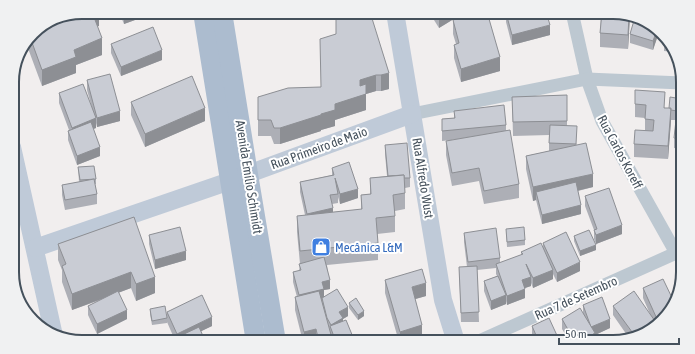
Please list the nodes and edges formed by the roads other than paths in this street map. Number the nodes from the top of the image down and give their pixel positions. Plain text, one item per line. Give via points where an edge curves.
1 (205, 19) edge
2 (223, 19) edge
3 (396, 19) edge
4 (574, 19) edge
5 (587, 79) junction
6 (676, 84) edge
7 (412, 114) junction
8 (239, 177) junction
9 (19, 178) edge
10 (35, 248) junction
11 (676, 249) edge
12 (676, 258) edge
13 (52, 327) edge
14 (255, 335) edge
15 (274, 335) edge
16 (454, 335) edge
17 (494, 335) edge

1 - 8 main road, Avenida Emílio Schimidt
2 - 8 main road, Avenida Emílio Schimidt
3 - 7 street, Rua Alfredo Wust
4 - 5 street, Rua Carlos Koreff
5 - 6 street, Rua Primeiro de Maio
5 - 7 street, Rua Primeiro de Maio
5 - 11 street, Rua Carlos Koreff via 602,121
7 - 8 street, Rua Primeiro de Maio
7 - 16 street, Rua Alfredo Wust via 443,300
8 - 10 street, Rua Primeiro de Maio
8 - 14 main road, Avenida Emílio Schimidt
8 - 15 main road, Avenida Emílio Schimidt
9 - 10 street
10 - 13 street
12 - 17 street, Rua 7 de Setembro

